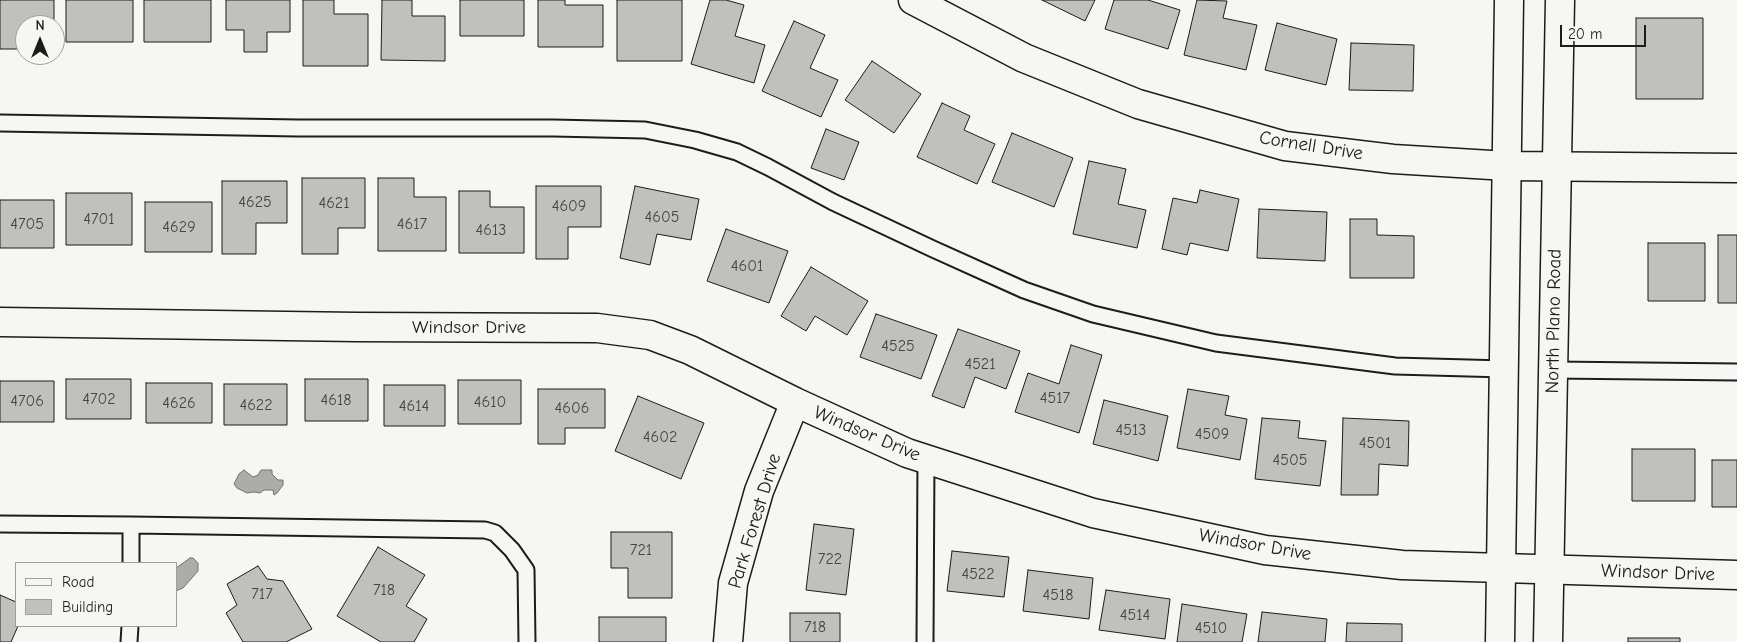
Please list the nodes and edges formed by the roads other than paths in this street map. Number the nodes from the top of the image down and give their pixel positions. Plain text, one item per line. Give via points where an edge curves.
1 (913, 0) edge
2 (1509, 0) edge
3 (1560, 0) edge
4 (0, 123) edge
5 (1507, 166) junction
6 (1557, 166) junction
7 (1737, 168) edge
8 (0, 322) edge
9 (1504, 369) junction
10 (1553, 370) junction
11 (1737, 372) edge
12 (795, 402) junction
13 (926, 459) junction
14 (0, 524) edge
15 (131, 525) junction
16 (131, 562) edge
17 (1502, 567) junction
18 (1549, 568) junction
19 (1737, 575) edge
20 (130, 627) edge
21 (129, 642) edge
22 (527, 642) edge
23 (728, 642) edge
24 (925, 642) edge
25 (1500, 642) edge
26 (1548, 642) edge

1 - 5 street, Cornell Drive via 1024,58 1138,104 1285,146 1393,159
2 - 5 street
3 - 6 street, North Plano Road
4 - 9 lane via 645,130 737,152 833,202 1024,290 1093,314 1216,342 1395,366
5 - 6 street, Cornell Drive
5 - 9 street
6 - 7 street, Cornell Drive
6 - 10 street, North Plano Road
8 - 12 street, Windsor Drive via 597,328 650,335 690,350
9 - 17 street
10 - 11 lane
10 - 18 street, North Plano Road
12 - 13 street, Windsor Drive
12 - 23 street, Park Forest Drive via 759,491 732,583
13 - 17 street, Windsor Drive via 1094,513 1265,550 1402,565
13 - 24 lane
14 - 15 lane
15 - 16 lane
15 - 22 lane via 490,531 503,539 526,570
17 - 18 street, Windsor Drive
17 - 25 street
18 - 19 street, Windsor Drive
18 - 26 street, North Plano Road
20 - 21 lane

